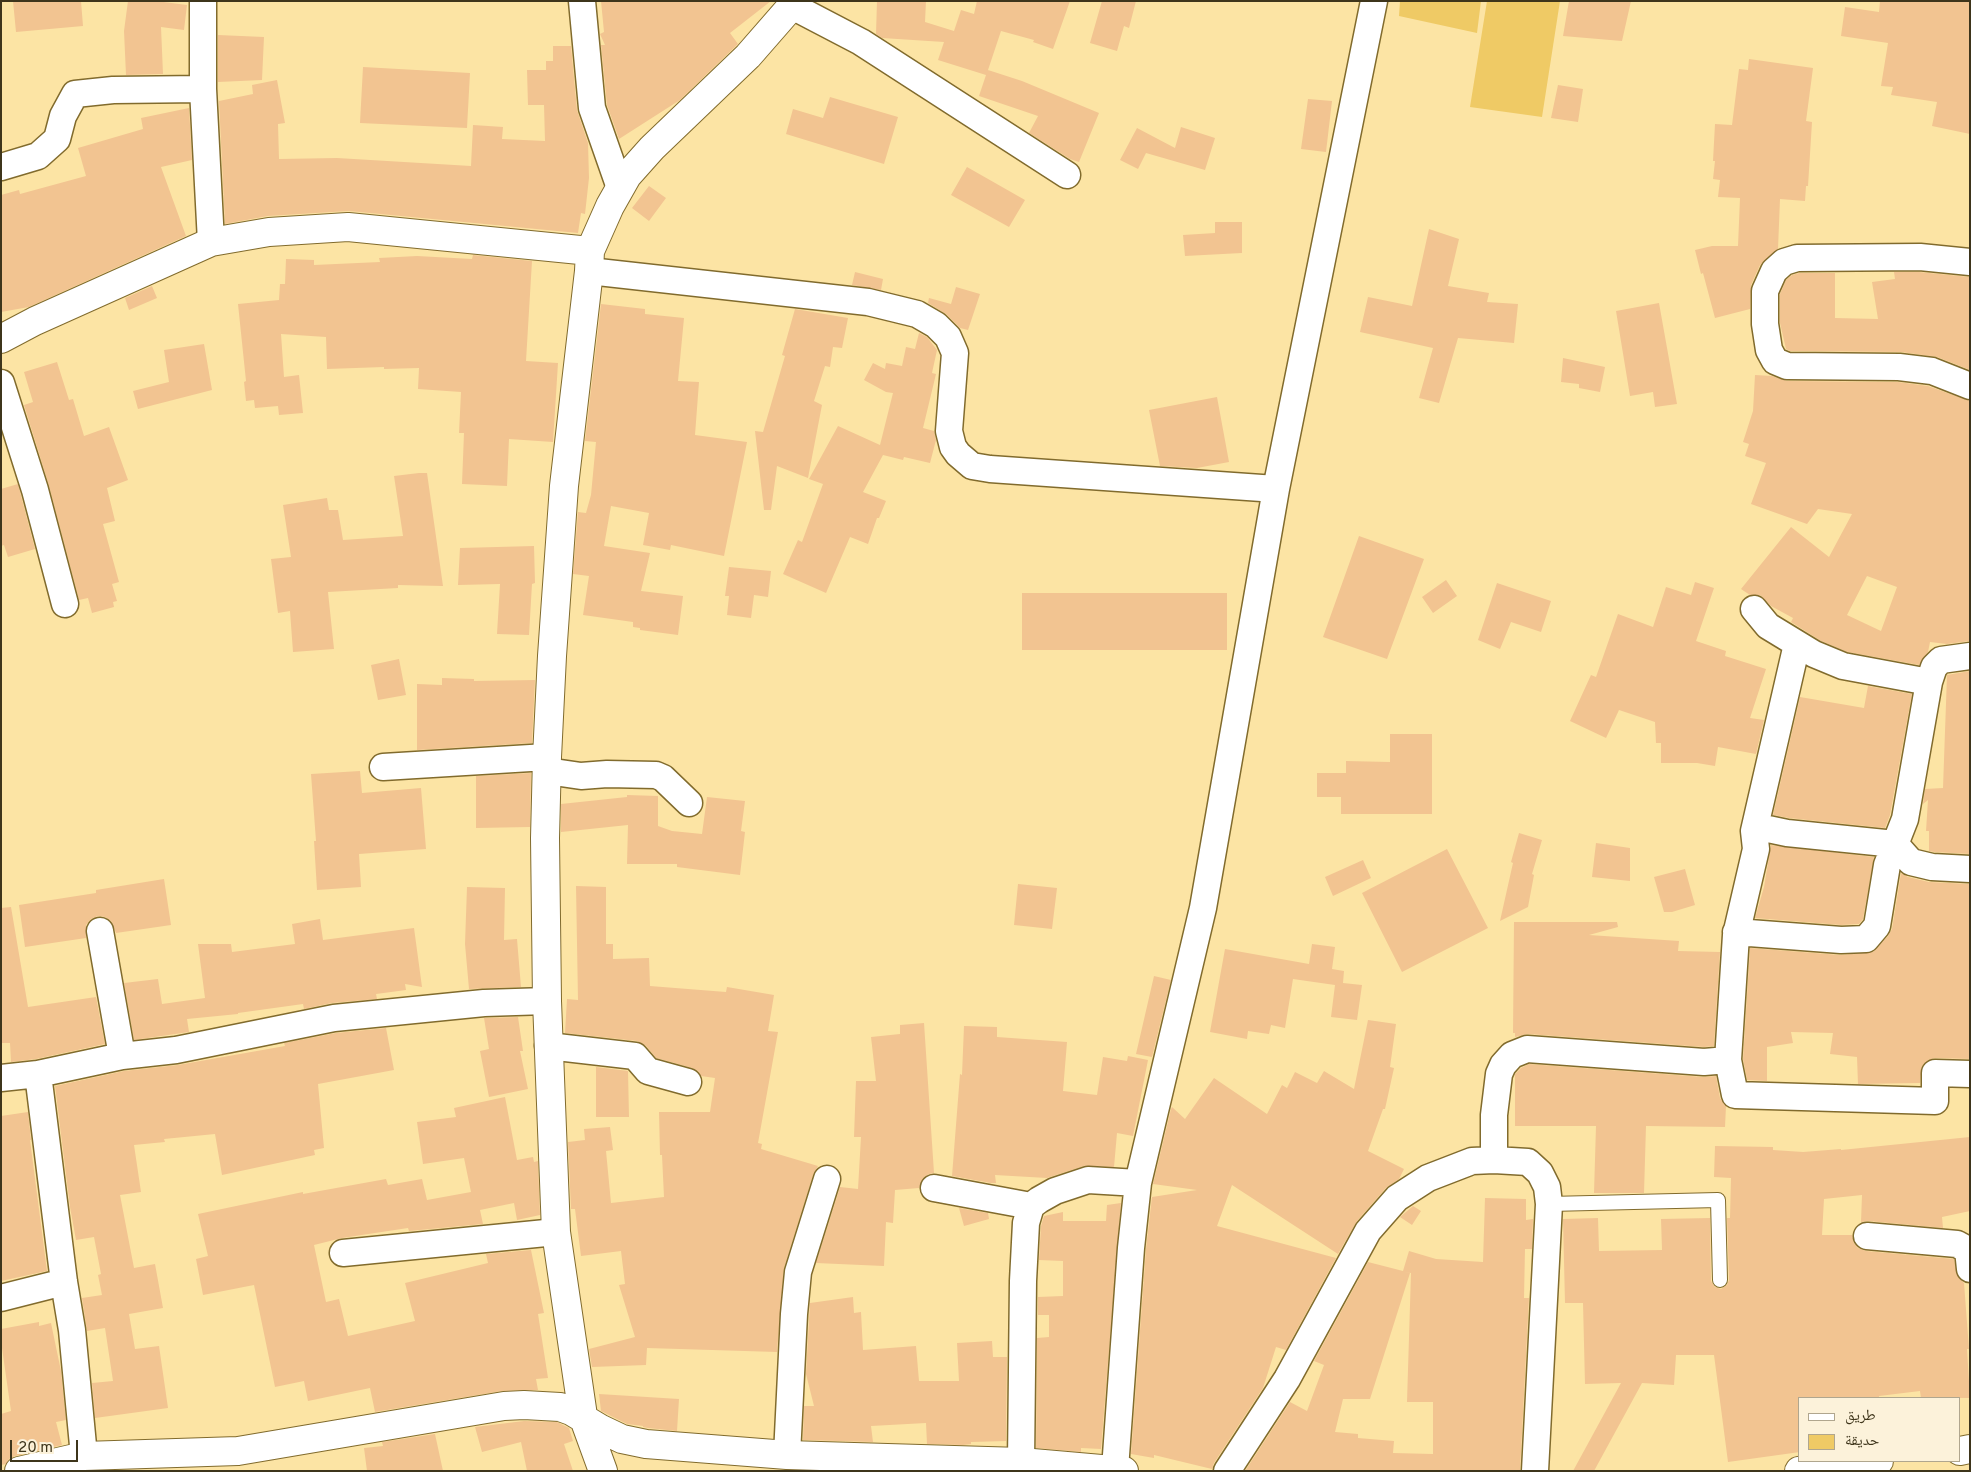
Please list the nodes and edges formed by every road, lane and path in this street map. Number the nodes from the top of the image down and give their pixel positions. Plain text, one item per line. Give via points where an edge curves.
1 (202, 1) edge
2 (582, 1) edge
3 (1374, 1) edge
4 (794, 4) edge
5 (203, 89) junction
6 (1, 167) edge
7 (1067, 174) dead end
8 (620, 188) junction
9 (211, 242) junction
10 (590, 261) junction
11 (1970, 262) edge
12 (1, 339) edge
13 (1, 383) edge
14 (1970, 386) edge
15 (1276, 489) junction
16 (65, 604) dead end
17 (1754, 609) dead end
18 (1797, 644) junction
19 (1970, 656) edge
20 (1929, 682) junction
21 (547, 764) junction
22 (383, 767) dead end
23 (689, 804) dead end
24 (1754, 831) junction
25 (1895, 844) junction
26 (1970, 869) edge
27 (100, 931) dead end
28 (1736, 932) junction
29 (547, 1002) junction
30 (548, 1046) junction
31 (122, 1056) junction
32 (1728, 1060) junction
33 (38, 1074) junction
34 (1970, 1074) edge
35 (1, 1078) edge
36 (688, 1082) dead end
37 (1494, 1160) junction
38 (827, 1179) dead end
39 (1138, 1183) junction
40 (934, 1188) dead end
41 (1549, 1204) junction
42 (1031, 1206) junction
43 (556, 1232) junction
44 (1867, 1236) dead end
45 (343, 1253) dead end
46 (1970, 1269) edge
47 (1720, 1280) dead end
48 (64, 1282) junction
49 (1, 1298) edge
50 (583, 1416) junction
51 (787, 1454) junction
52 (84, 1456) junction
53 (238, 1461) edge
54 (1021, 1462) junction
55 (1871, 1462) edge
56 (1120, 1470) edge
57 (19, 1471) edge
58 (603, 1471) edge
59 (1227, 1471) edge
60 (1535, 1471) edge
61 (1799, 1471) edge

1 - 5 street
2 - 8 street via 592,108
3 - 15 street
4 - 7 street via 861,42
4 - 8 street via 748,56 652,148
5 - 6 street via 113,90 75,94 63,116 57,140 38,156
5 - 9 street
8 - 10 street
9 - 10 street via 268,232 348,228
9 - 12 street
10 - 15 street via 868,302 917,314 948,337 955,353 949,431 953,447 972,466
10 - 21 street via 564,486
11 - 14 street via 1920,257 1797,258 1774,270 1765,291 1769,350 1775,361 1787,366 1898,367 1932,371
13 - 16 street via 35,490
15 - 39 street via 1203,908
17 - 18 street via 1768,626
18 - 20 street via 1843,666
18 - 24 street
19 - 20 street via 1941,660 1934,667
20 - 25 street via 1905,819
21 - 22 street
21 - 23 street via 581,776 656,775 676,789
21 - 29 street
24 - 25 street via 1768,829
24 - 28 street via 1756,849
25 - 26 street via 1911,862
25 - 28 street via 1887,865 1877,926 1866,938 1841,940
27 - 31 street
28 - 32 street
29 - 30 street
29 - 31 street via 484,1003 334,1018 176,1050
30 - 36 street via 635,1056 648,1071
30 - 43 street
31 - 33 street
32 - 34 street via 1735,1096 1935,1101 1935,1073
32 - 37 street via 1704,1062 1527,1049 1512,1055 1499,1074 1494,1115
33 - 35 street
33 - 48 street
37 - 41 street via 1528,1162 1540,1172 1547,1187
37 - 59 street via 1472,1161 1428,1178 1396,1198 1368,1232 1287,1379
38 - 51 street via 798,1272
39 - 42 street via 1088,1180 1055,1191
39 - 56 street via 1131,1248
40 - 42 street
41 - 47 lane via 1718,1200
41 - 60 street
42 - 54 street via 1026,1223 1022,1281
43 - 45 street
43 - 50 street
44 - 46 street via 1958,1244 1968,1250
48 - 49 street
48 - 52 street
50 - 51 street via 622,1439 646,1444
50 - 53 street via 560,1407 504,1406
50 - 58 street
51 - 54 street
52 - 53 street
52 - 57 street
54 - 56 street
55 - 61 street

